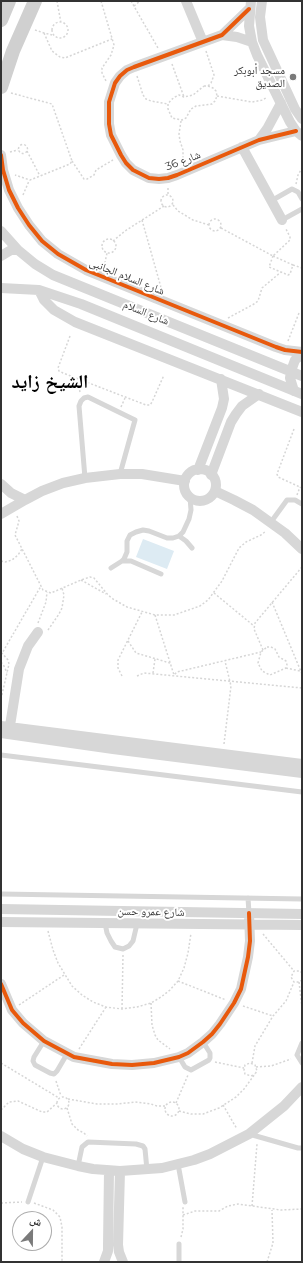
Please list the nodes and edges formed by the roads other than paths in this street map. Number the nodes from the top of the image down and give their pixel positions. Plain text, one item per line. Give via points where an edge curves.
1 (9, 1) edge
2 (35, 1) edge
3 (186, 1) edge
4 (262, 1) edge
5 (250, 5) edge
6 (1, 20) edge
7 (222, 35) junction
8 (203, 42) junction
9 (252, 42) junction
10 (7, 52) edge
11 (5, 90) edge
12 (281, 103) junction
13 (302, 119) edge
14 (299, 133) edge
15 (259, 140) junction
16 (242, 147) junction
17 (1, 155) edge
18 (302, 199) edge
19 (271, 200) junction
20 (302, 209) edge
21 (282, 220) joint
22 (1, 231) edge
23 (18, 250) junction
24 (1, 256) edge
25 (86, 270) junction
26 (80, 286) junction
27 (3, 287) edge
28 (38, 290) junction
29 (302, 353) edge
30 (291, 371) junction
31 (302, 376) edge
32 (221, 380) junction
33 (298, 393) edge
34 (259, 394) junction
35 (302, 412) edge
36 (219, 418) junction
37 (231, 422) junction
38 (198, 470) junction
39 (120, 474) junction
40 (211, 475) junction
41 (85, 478) junction
42 (185, 481) junction
43 (1, 484) edge
44 (214, 491) junction
45 (190, 497) junction
46 (24, 500) junction
47 (302, 504) edge
48 (1, 514) edge
49 (271, 522) junction
50 (179, 536) junction
51 (192, 548) dead end
52 (302, 549) edge
53 (127, 552) junction
54 (122, 561) junction
55 (135, 563) junction
56 (111, 568) dead end
57 (161, 574) dead end
58 (38, 632) road end
59 (5, 730) edge
60 (152, 750) junction
61 (1, 755) edge
62 (257, 763) junction
63 (302, 767) edge
64 (302, 792) edge
65 (1, 894) edge
66 (248, 898) junction
67 (302, 899) edge
68 (1, 909) edge
69 (120, 911) junction
70 (249, 913) junction
71 (302, 914) edge
72 (1, 922) edge
73 (105, 923) junction
74 (121, 923) junction
75 (137, 924) junction
76 (252, 925) junction
77 (302, 925) edge
78 (1, 984) edge
79 (44, 1041) junction
80 (203, 1042) junction
81 (302, 1043) edge
82 (70, 1055) junction
83 (179, 1057) junction
84 (302, 1064) edge
85 (302, 1087) edge
86 (249, 1136) junction
87 (2, 1138) edge
88 (302, 1148) edge
89 (43, 1157) junction
90 (178, 1164) junction
91 (78, 1166) junction
92 (147, 1170) junction
93 (109, 1171) junction
94 (120, 1171) junction
95 (109, 1185) junction
96 (120, 1185) junction
97 (28, 1202) road end
98 (185, 1202) road end
99 (179, 1244) road end
100 (113, 1245) junction
101 (104, 1262) edge
102 (123, 1262) edge
103 (179, 1262) edge

1 - 6 street
2 - 10 street via 24,26
3 - 8 street
4 - 13 street via 260,17 264,40
5 - 7 street, شارع 36
5 - 9 street via 249,26
7 - 8 street, شارع 36
7 - 9 street
8 - 16 street, شارع 36 via 134,66 120,76 112,91 108,113 115,146 133,170 149,178 168,178 177,175
9 - 12 street
10 - 11 street
12 - 14 street
12 - 15 street
14 - 15 street, شارع 36
15 - 16 street, شارع 36
16 - 19 street
17 - 25 street, شارع السلام الجانبى via 9,190 29,225 42,241 58,254
18 - 19 lane via 298,192 292,189
19 - 21 street
20 - 21 lane
22 - 23 street, شارع السلام
23 - 24 street via 11,250
23 - 26 street, شارع السلام via 53,275
25 - 26 street
25 - 29 street, شارع السلام الجانبى via 285,350
26 - 30 street, شارع السلام
27 - 28 street, شارع السلام
28 - 32 street via 54,310 76,322
28 - 33 street, شارع السلام via 106,313
29 - 30 street via 295,360
30 - 31 street, شارع السلام
30 - 33 street via 290,378
32 - 34 street
32 - 36 street via 224,399
34 - 35 street
34 - 37 street via 242,406
36 - 37 street
36 - 38 street
37 - 40 street
38 - 40 street
38 - 42 street via 192,472
39 - 41 street
39 - 41 lane via 135,420 84,398 79,406
39 - 42 street via 149,475
40 - 44 street via 216,485
41 - 46 street via 63,483
42 - 45 street via 184,487
43 - 46 street
44 - 45 street via 206,500 195,500
44 - 49 street via 254,510
45 - 50 lane via 189,519
46 - 48 street
47 - 49 lane via 295,500 287,500
49 - 52 street
50 - 51 lane
50 - 53 lane via 167,538 143,530 130,535
53 - 54 lane
53 - 55 lane
54 - 55 lane
54 - 56 lane
55 - 57 lane
58 - 59 street via 28,646 19,669
59 - 60 street
60 - 62 street
60 - 62 street via 222,754
61 - 64 lane
62 - 63 street
65 - 66 lane
66 - 67 lane
66 - 70 lane
68 - 69 street, شارع عمرو حسن
69 - 70 street, شارع عمرو حسن
69 - 74 street
70 - 71 street, شارع عمرو حسن
70 - 76 street
72 - 73 street, شارع عمرو حسن
73 - 74 street, شارع عمرو حسن
73 - 75 lane via 110,941 115,947 123,949 133,942
74 - 75 street, شارع عمرو حسن
75 - 76 street, شارع عمرو حسن
76 - 77 street, شارع عمرو حسن
76 - 80 street via 240,989 220,1024
78 - 79 street via 12,1010
79 - 82 street
79 - 82 lane via 34,1057 35,1065 54,1074
80 - 83 street
80 - 83 lane via 210,1053 209,1060 190,1070
81 - 84 lane via 297,1054
82 - 83 street via 112,1064 132,1065
85 - 86 street
86 - 88 lane
86 - 90 street via 210,1154
87 - 89 street
89 - 91 street
89 - 97 lane
90 - 92 street
90 - 98 lane
91 - 92 lane via 82,1147 88,1142 140,1144 145,1149
91 - 93 street
92 - 94 street
93 - 94 street
93 - 95 street
94 - 96 street
95 - 96 street
95 - 100 street
96 - 100 street
99 - 103 lane
100 - 101 street
100 - 102 street

